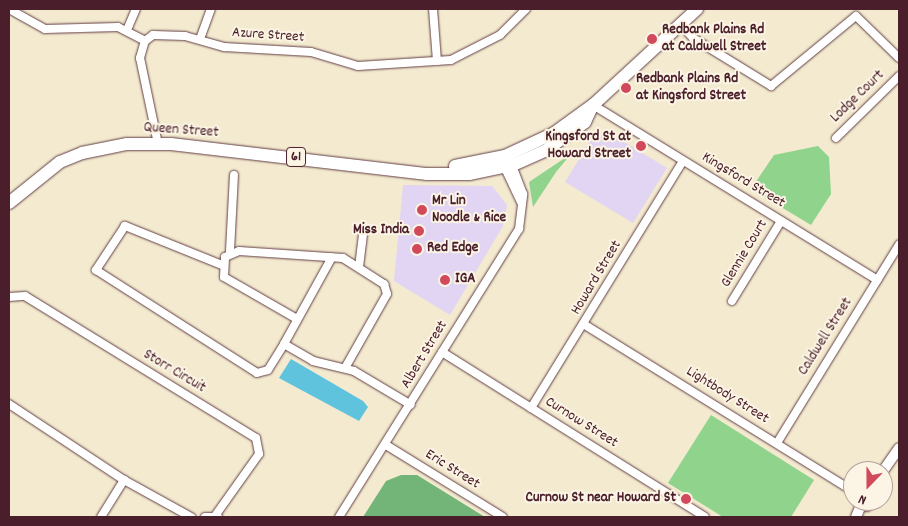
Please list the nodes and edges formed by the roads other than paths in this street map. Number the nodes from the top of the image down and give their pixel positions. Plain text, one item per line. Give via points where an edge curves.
1 (9, 9) edge
2 (136, 9) edge
3 (211, 9) edge
4 (433, 9) edge
5 (526, 9) edge
6 (696, 9) edge
7 (680, 24) junction
8 (127, 30) junction
9 (200, 39) junction
10 (145, 41) junction
11 (899, 58) edge
12 (438, 61) junction
13 (899, 76) edge
14 (593, 105) junction
15 (836, 138) dead end
16 (158, 144) junction
17 (683, 160) junction
18 (507, 162) junction
19 (234, 175) dead end
20 (9, 203) edge
21 (781, 221) junction
22 (363, 234) dead end
23 (899, 245) edge
24 (230, 251) junction
25 (332, 257) junction
26 (222, 265) junction
27 (359, 267) junction
28 (878, 280) junction
29 (9, 297) edge
30 (732, 301) dead end
31 (297, 319) junction
32 (585, 325) junction
33 (284, 344) junction
34 (442, 352) junction
35 (345, 368) junction
36 (9, 404) edge
37 (411, 405) junction
38 (531, 408) junction
39 (777, 443) junction
40 (386, 445) junction
41 (899, 448) edge
42 (890, 461) edge
43 (124, 480) junction
44 (843, 485) edge
45 (101, 517) edge
46 (192, 517) edge
47 (205, 517) edge
48 (219, 517) edge
49 (339, 517) edge
50 (503, 517) edge
51 (705, 517) edge

1 - 8 street via 45,29
2 - 8 street
3 - 9 street
4 - 12 street
5 - 12 street, Azure Street via 515,23 486,44 451,60
6 - 7 main road, 61
7 - 11 street via 693,38 770,86 856,16
7 - 14 main road, Queen Street / 61
8 - 10 street
9 - 10 street, Azure Street via 162,32
9 - 12 street, Azure Street via 224,47 311,52 358,66
10 - 16 street via 140,58
13 - 15 street, Lodge Court
14 - 17 street, Kingsford Street
14 - 18 main road, Queen Street / 61 via 585,122 558,143
16 - 18 main road, Queen Street / 61 via 368,164 466,166
16 - 20 main road, Queen Street / 61 via 82,153 41,174
17 - 21 street, Kingsford Street
17 - 32 street, Howard Street
18 - 34 street, Albert Street via 523,194 519,229
19 - 24 street
21 - 28 street, Kingsford Street
21 - 30 street, Glennie Court
22 - 27 street
23 - 28 street, Caldwell Street
24 - 25 street
24 - 26 street
25 - 27 street
25 - 31 street
26 - 31 street via 224,278
26 - 33 street via 125,226 96,270 257,373 268,370
27 - 35 street via 388,288
28 - 39 street, Caldwell Street
29 - 48 street, Storr Circuit via 24,296 256,438 259,454
31 - 33 street
32 - 38 street, Howard Street
32 - 39 street, Lightbody Street
33 - 35 street via 313,361
34 - 37 street, Albert Street
34 - 38 street, Curnow Street
35 - 37 street
36 - 43 street
37 - 40 street, Albert Street
38 - 51 street, Curnow Street
39 - 44 street, Lightbody Street
40 - 49 street, Albert Street
40 - 50 street, Eric Street
41 - 42 street
43 - 45 street
43 - 46 street
47 - 48 street

